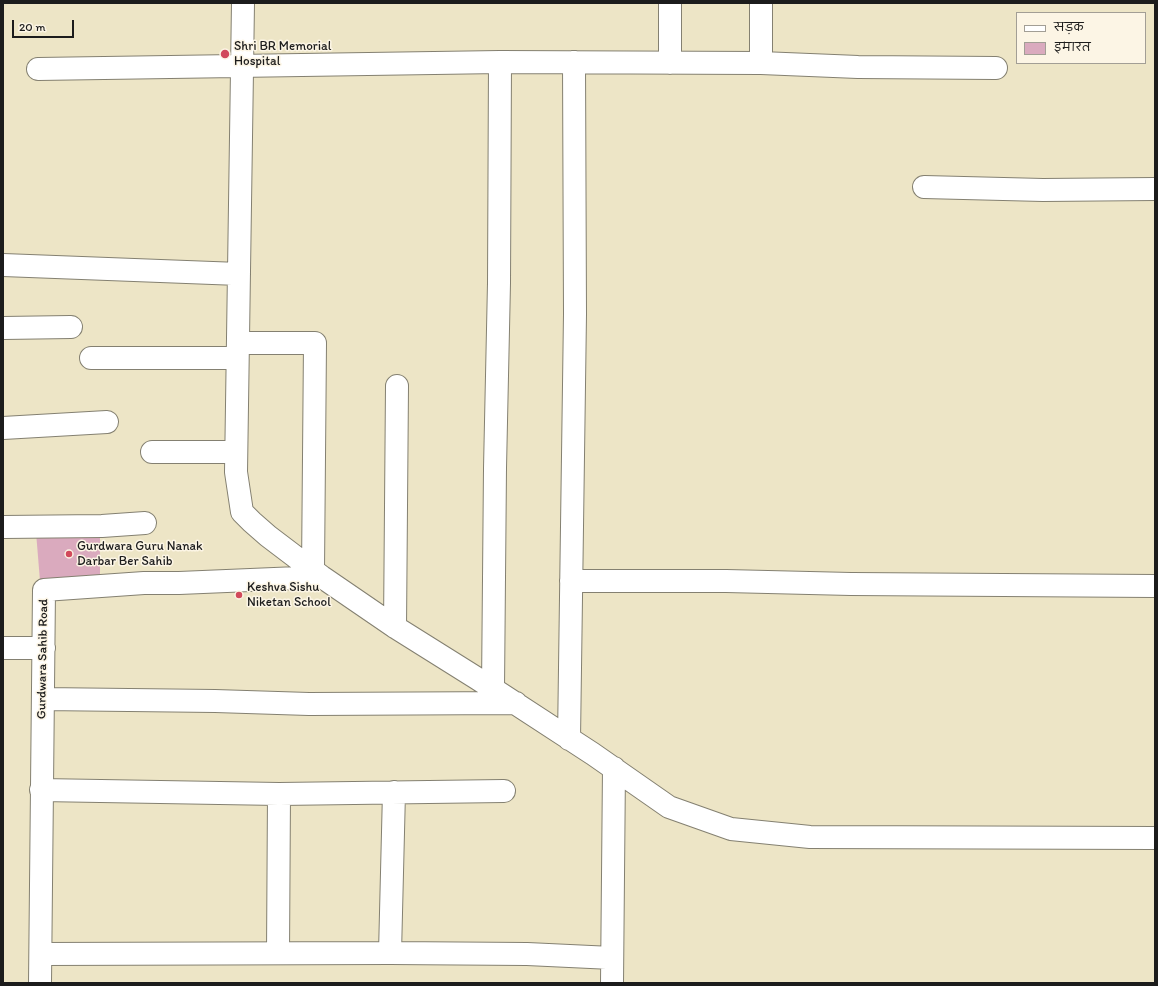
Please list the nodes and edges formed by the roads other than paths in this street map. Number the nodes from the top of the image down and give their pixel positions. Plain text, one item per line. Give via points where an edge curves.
1 (243, 3) edge
2 (670, 3) edge
3 (761, 3) edge
4 (500, 62) junction
5 (574, 62) junction
6 (670, 63) junction
7 (761, 63) junction
8 (242, 66) junction
9 (996, 68) dead end
10 (38, 69) dead end
11 (924, 187) dead end
12 (1155, 189) edge
13 (3, 265) edge
14 (239, 274) junction
15 (71, 327) dead end
16 (3, 328) edge
17 (238, 351) junction
18 (91, 358) dead end
19 (397, 386) dead end
20 (107, 422) dead end
21 (3, 428) edge
22 (152, 452) dead end
23 (236, 452) junction
24 (145, 523) dead end
25 (3, 527) edge
26 (318, 573) junction
27 (571, 581) junction
28 (1155, 586) edge
29 (395, 627) junction
30 (3, 648) edge
31 (44, 648) junction
32 (493, 688) junction
33 (43, 699) junction
34 (516, 703) junction
35 (569, 738) junction
36 (614, 768) junction
37 (41, 790) junction
38 (504, 791) dead end
39 (394, 792) junction
40 (279, 794) junction
41 (1155, 838) edge
42 (278, 953) junction
43 (390, 953) junction
44 (41, 954) junction
45 (612, 958) junction
46 (40, 983) edge
47 (612, 983) edge

1 - 8 street
2 - 6 street
3 - 7 street
4 - 5 street
4 - 8 street
4 - 32 street
5 - 6 street
5 - 27 street via 575,314
6 - 7 street
7 - 9 street
8 - 10 street
8 - 14 street
11 - 12 street
13 - 14 street
14 - 17 street
15 - 16 street
17 - 18 street
17 - 23 street
17 - 26 street via 315,343
19 - 29 street
20 - 21 street
22 - 23 street
23 - 26 street via 242,512 268,536
24 - 25 street
26 - 29 street
26 - 31 street, Gurdwara Sahib Road via 44,590
27 - 28 street
27 - 35 street
29 - 32 street
30 - 31 street
31 - 33 street, Gurdwara Sahib Road
32 - 34 street
33 - 34 street via 309,704
33 - 37 street, Gurdwara Sahib Road
34 - 35 street
35 - 36 street
36 - 41 street via 669,807 731,829 810,837
36 - 45 street
37 - 40 street
37 - 44 street, Gurdwara Sahib Road
38 - 39 street
39 - 40 street
39 - 43 street
40 - 42 street
42 - 43 street
42 - 44 street
43 - 45 street via 527,954
44 - 46 street, Gurdwara Sahib Road
45 - 47 street

